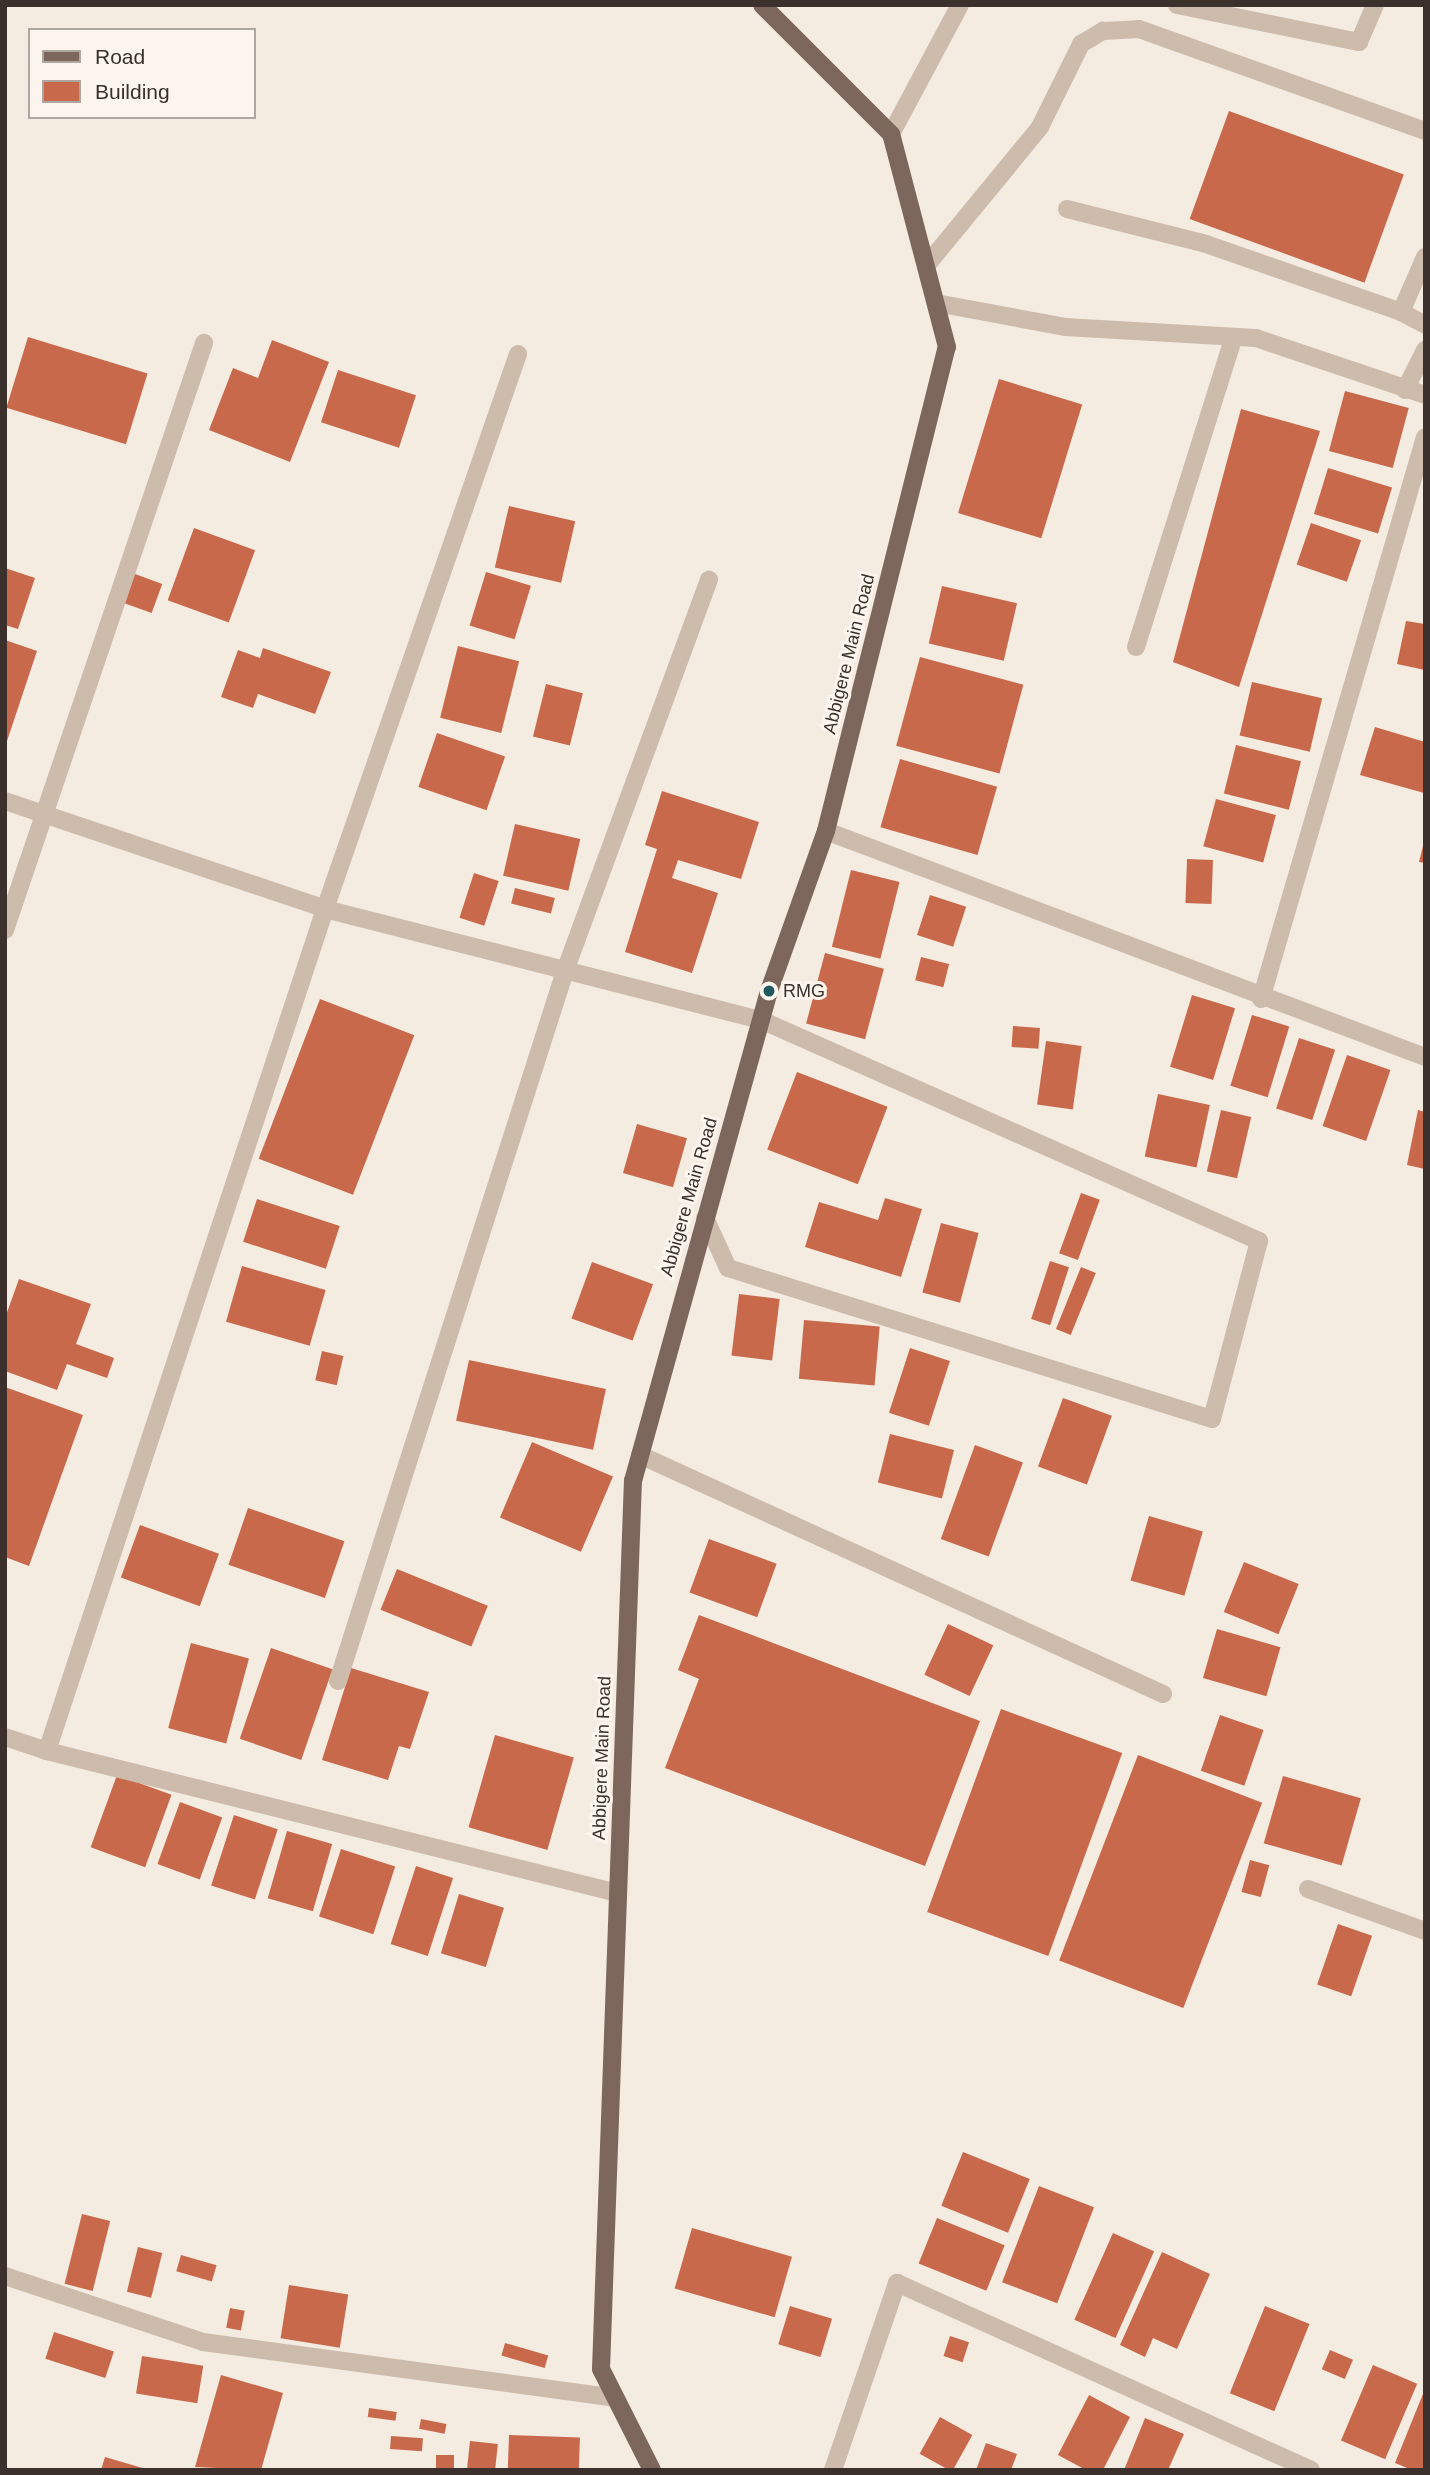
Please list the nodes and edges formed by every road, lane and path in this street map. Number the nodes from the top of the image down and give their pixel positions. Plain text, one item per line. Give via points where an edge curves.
1 (762, 5) edge
2 (961, 5) edge
3 (1177, 5) edge
4 (1375, 5) edge
5 (1425, 131) edge
6 (891, 134) junction
7 (1067, 209) dead end
8 (1425, 257) edge
9 (926, 266) junction
10 (936, 303) junction
11 (1401, 312) junction
12 (1425, 325) edge
13 (1234, 337) junction
14 (204, 343) dead end
15 (1425, 350) edge
16 (518, 354) dead end
17 (1405, 390) junction
18 (1425, 395) edge
19 (1425, 437) edge
20 (709, 580) dead end
21 (1136, 647) dead end
22 (5, 801) edge
23 (45, 813) junction
24 (826, 831) junction
25 (325, 909) junction
26 (5, 930) edge
27 (565, 971) junction
28 (1261, 999) junction
29 (761, 1020) junction
30 (1425, 1057) edge
31 (705, 1218) junction
32 (640, 1454) junction
33 (338, 1681) dead end
34 (1163, 1694) dead end
35 (5, 1737) edge
36 (47, 1751) junction
37 (1308, 1889) dead end
38 (618, 1893) junction
39 (1425, 1931) edge
40 (5, 2276) edge
41 (615, 2398) junction
42 (652, 2470) edge
43 (833, 2470) edge
44 (1311, 2470) edge

1 - 6 main road
2 - 6 street
3 - 4 street via 1359,42
5 - 9 street via 1139,29 1103,31 1081,44 1040,127
6 - 9 main road, Abbigere Main Road
7 - 11 street via 1206,244
8 - 11 street
9 - 10 main road, Abbigere Main Road
10 - 13 street via 1065,327
10 - 24 main road, Abbigere Main Road via 947,347
11 - 12 street
13 - 17 street via 1256,338
13 - 21 street
14 - 23 street
15 - 17 street
16 - 25 street
17 - 18 street
19 - 28 street
20 - 27 street
22 - 23 street
23 - 25 street
23 - 26 street
24 - 28 street
24 - 29 main road, Abbigere Main Road
25 - 27 street
25 - 36 street
27 - 29 street
27 - 33 street
28 - 30 street
29 - 31 main road, Abbigere Main Road
29 - 31 street via 1259,1241 1212,1419 728,1268
31 - 32 main road, Abbigere Main Road
32 - 34 street
32 - 38 main road, Abbigere Main Road via 633,1481
35 - 36 street
36 - 38 street
37 - 39 street
38 - 41 main road, Abbigere Main Road via 601,2370
40 - 41 street via 203,2342
41 - 42 main road, Abbigere Main Road
43 - 44 street via 897,2283

